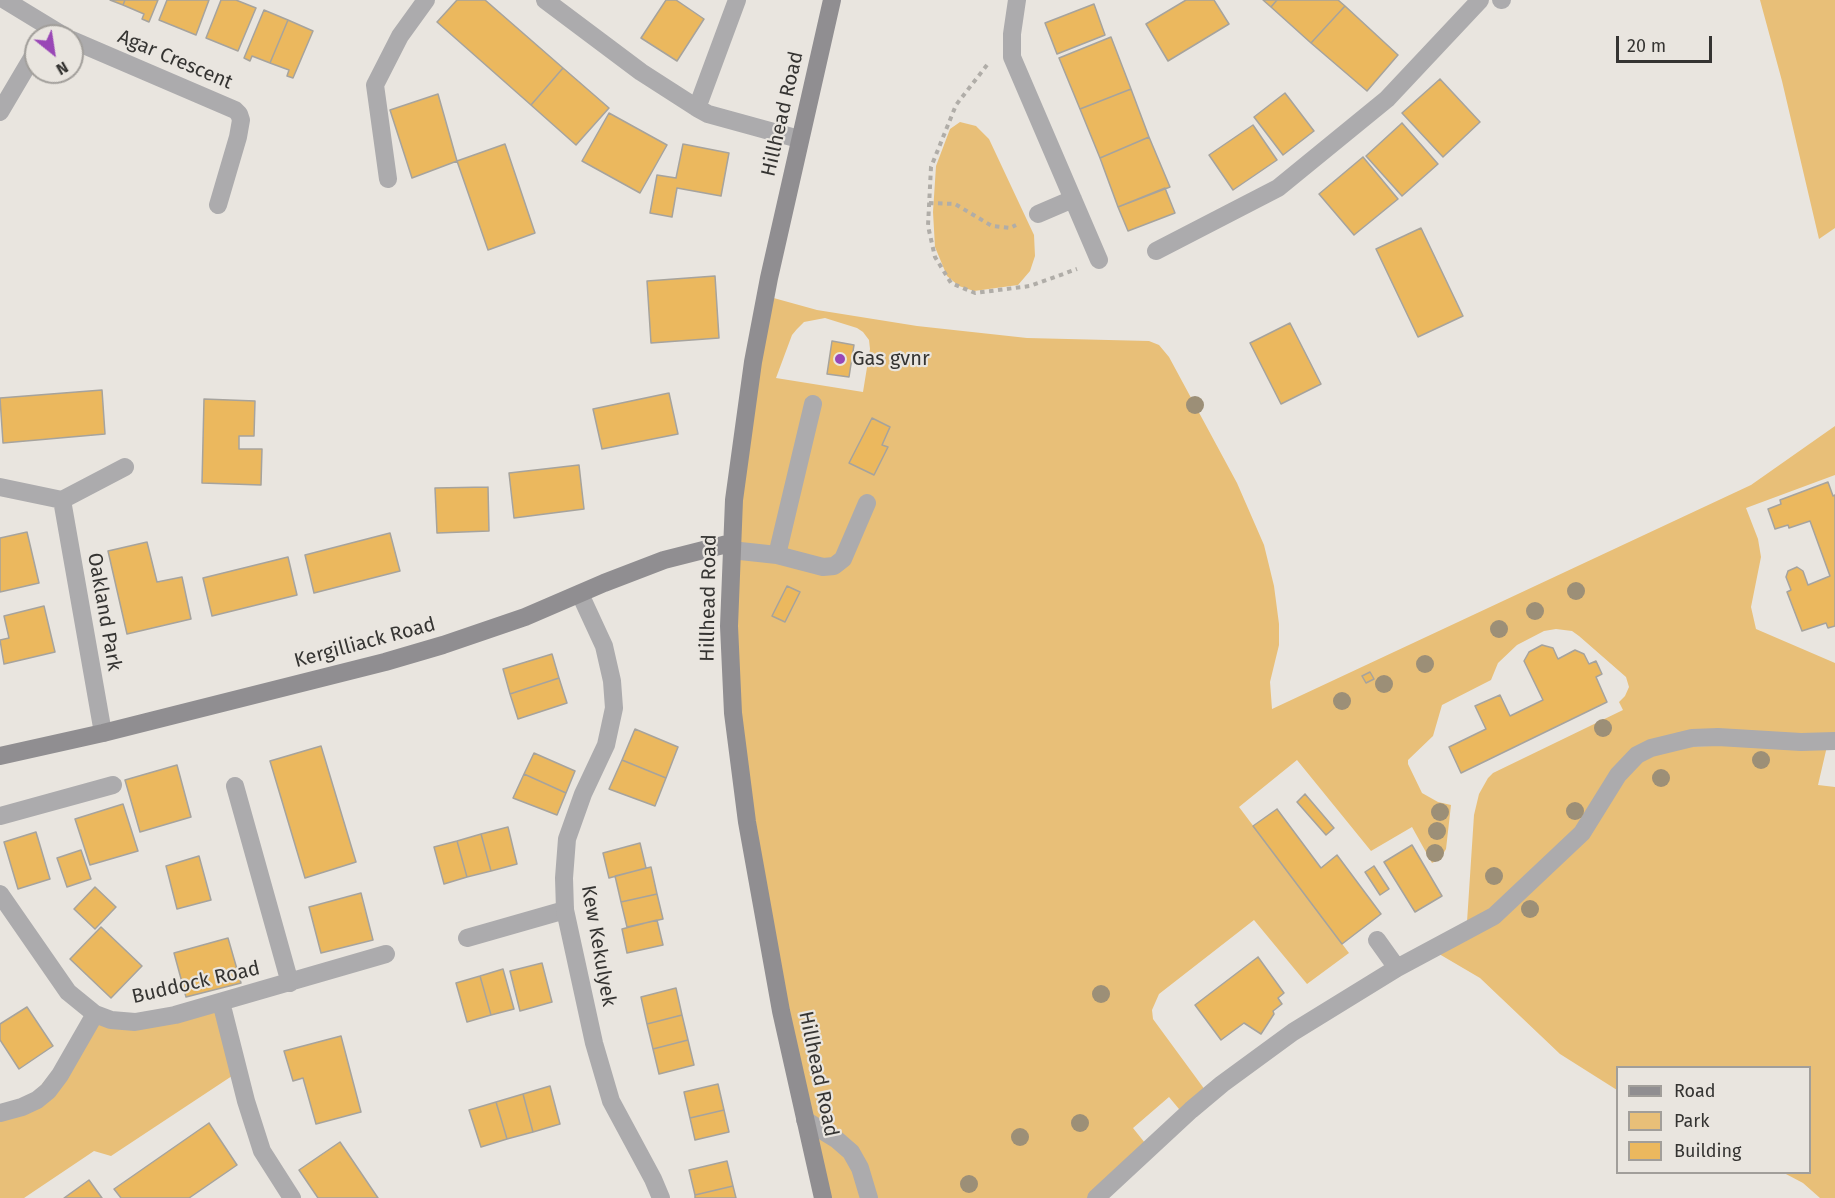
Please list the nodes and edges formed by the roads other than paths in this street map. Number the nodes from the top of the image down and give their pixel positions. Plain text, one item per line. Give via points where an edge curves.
1 (5, 0) edge
2 (426, 0) edge
3 (545, 0) edge
4 (737, 0) edge
5 (832, 0) edge
6 (1017, 0) edge
7 (1480, 0) edge
8 (39, 24) edge
9 (84, 45) edge
10 (24, 71) edge
11 (697, 108) junction
12 (0, 112) edge
13 (800, 139) junction
14 (388, 179) dead end
15 (1073, 199) junction
16 (218, 206) dead end
17 (1038, 214) road end
18 (1156, 251) dead end
19 (1099, 260) road end
20 (813, 404) dead end
21 (125, 467) dead end
22 (0, 487) edge
23 (62, 500) junction
24 (867, 503) dead end
25 (731, 547) junction
26 (777, 555) junction
27 (580, 594) junction
28 (103, 733) junction
29 (1835, 741) edge
30 (0, 756) edge
31 (113, 785) dead end
32 (235, 786) dead end
33 (0, 816) edge
34 (0, 894) edge
35 (565, 910) junction
36 (467, 938) dead end
37 (1377, 940) dead end
38 (386, 954) dead end
39 (1397, 968) junction
40 (290, 983) junction
41 (221, 1002) junction
42 (95, 1014) junction
43 (0, 1113) edge
44 (805, 1120) junction
45 (292, 1198) edge
46 (661, 1198) edge
47 (823, 1198) edge
48 (869, 1198) edge
49 (1096, 1198) edge

1 - 8 street
2 - 14 street via 400,36 375,85
3 - 11 street via 641,72
4 - 11 street
5 - 13 street, Hillhead Road
6 - 15 street via 1011,47 1016,70
7 - 18 street via 1387,99 1278,188
9 - 16 street, Agar Crescent via 239,114 242,120
10 - 12 street
11 - 13 street
13 - 25 street, Hillhead Road via 753,362
15 - 17 street
15 - 19 street
20 - 26 street
21 - 23 street
22 - 23 street
23 - 28 street, Oakland Park
24 - 26 street via 839,563 823,567
25 - 26 street
25 - 27 street, Kergilliack Road via 664,560
25 - 44 street, Hillhead Road via 730,668 738,762 781,1011
27 - 28 street, Kergilliack Road via 506,624 414,654
27 - 35 street, Kew Kekulyek via 604,646 614,708 606,745 567,839
28 - 30 street, Kergilliack Road
29 - 39 street via 1692,738 1643,751 1618,775 1578,838 1494,916
31 - 33 street
32 - 40 street
34 - 42 street, Buddock Road via 68,992
35 - 36 street
35 - 46 street, Kew Kekulyek via 611,1101
37 - 39 street
38 - 40 street, Buddock Road
39 - 49 street via 1293,1032 1222,1084
40 - 41 street, Buddock Road
41 - 42 street, Buddock Road via 145,1021 125,1022
41 - 45 street via 262,1151
42 - 43 street via 48,1091 22,1107
44 - 47 street, Hillhead Road
44 - 48 street via 851,1152

